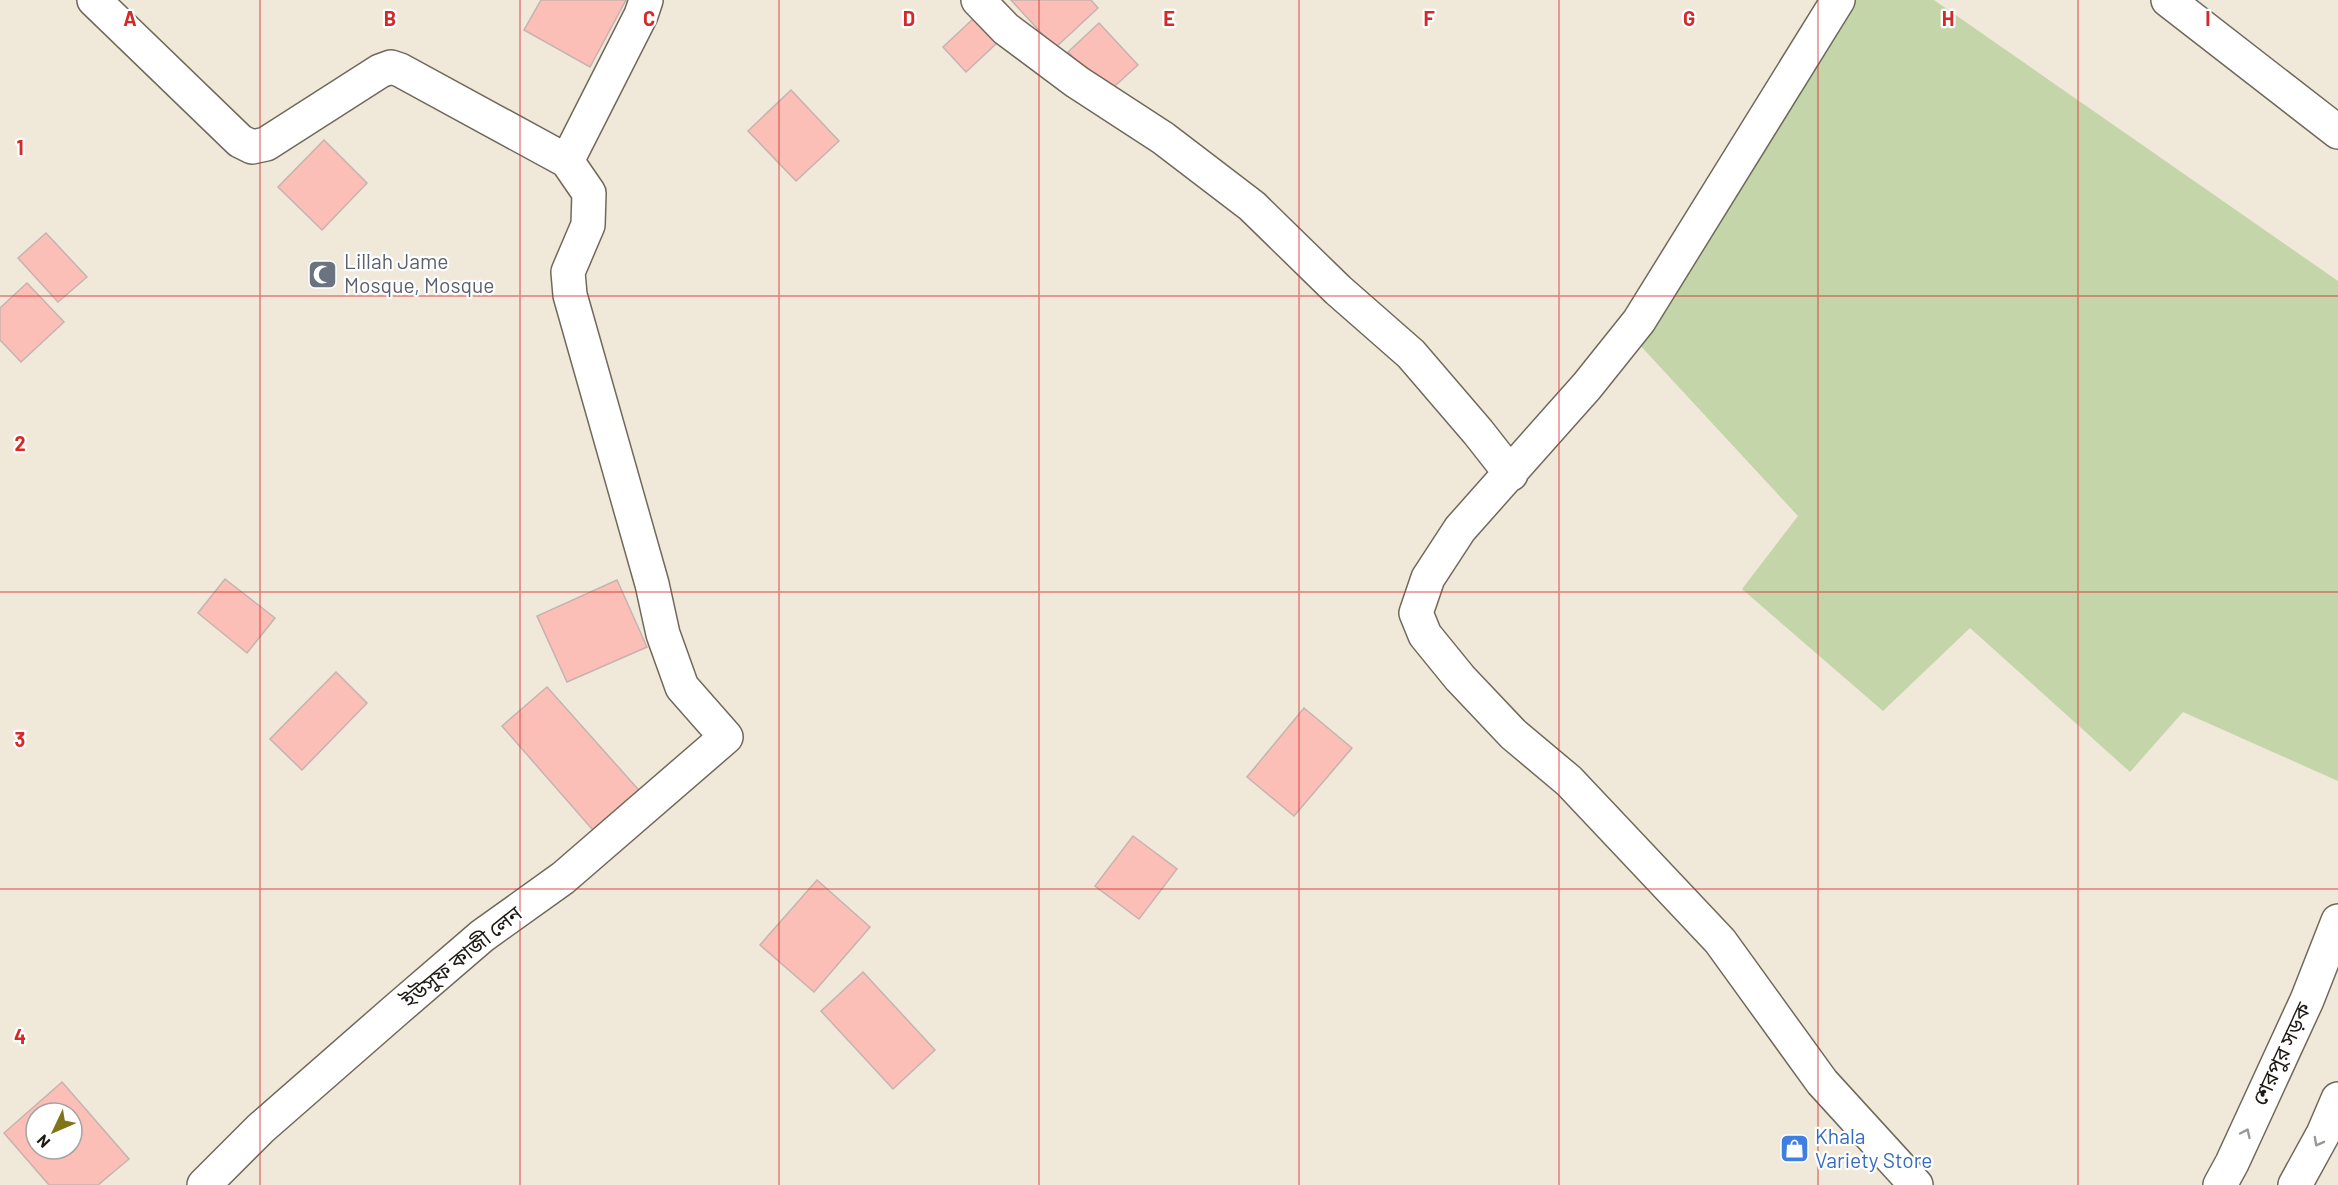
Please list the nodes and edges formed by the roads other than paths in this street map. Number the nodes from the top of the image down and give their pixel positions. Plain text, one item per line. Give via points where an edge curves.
1 (94, 0) edge
2 (646, 0) edge
3 (978, 0) edge
4 (1838, 0) edge
5 (2168, 0) edge
6 (2338, 132) edge
7 (567, 161) junction
8 (1511, 474) junction
9 (2338, 921) edge
10 (2338, 1099) edge
11 (204, 1185) edge
12 (1916, 1185) edge
13 (2220, 1185) edge
14 (2295, 1185) edge

1 - 7 main road via 240,141 252,147 266,144 391,67
2 - 7 main road
3 - 8 main road via 1006,29 1077,82 1163,138 1252,206 1411,354
4 - 8 main road via 1639,321
5 - 6 main road
7 - 11 main road, ইউসুফ কাজী লেন via 589,194 588,225 568,272 570,295 663,634 682,687 726,737 563,878 482,936 261,1128
8 - 12 main road via 1460,529 1428,578 1416,613 1425,634 1513,734 1569,781 1720,941 1822,1082
13 -> 9 main road, শেরপুর সড়ক via 2307,1000
10 -> 14 main road

